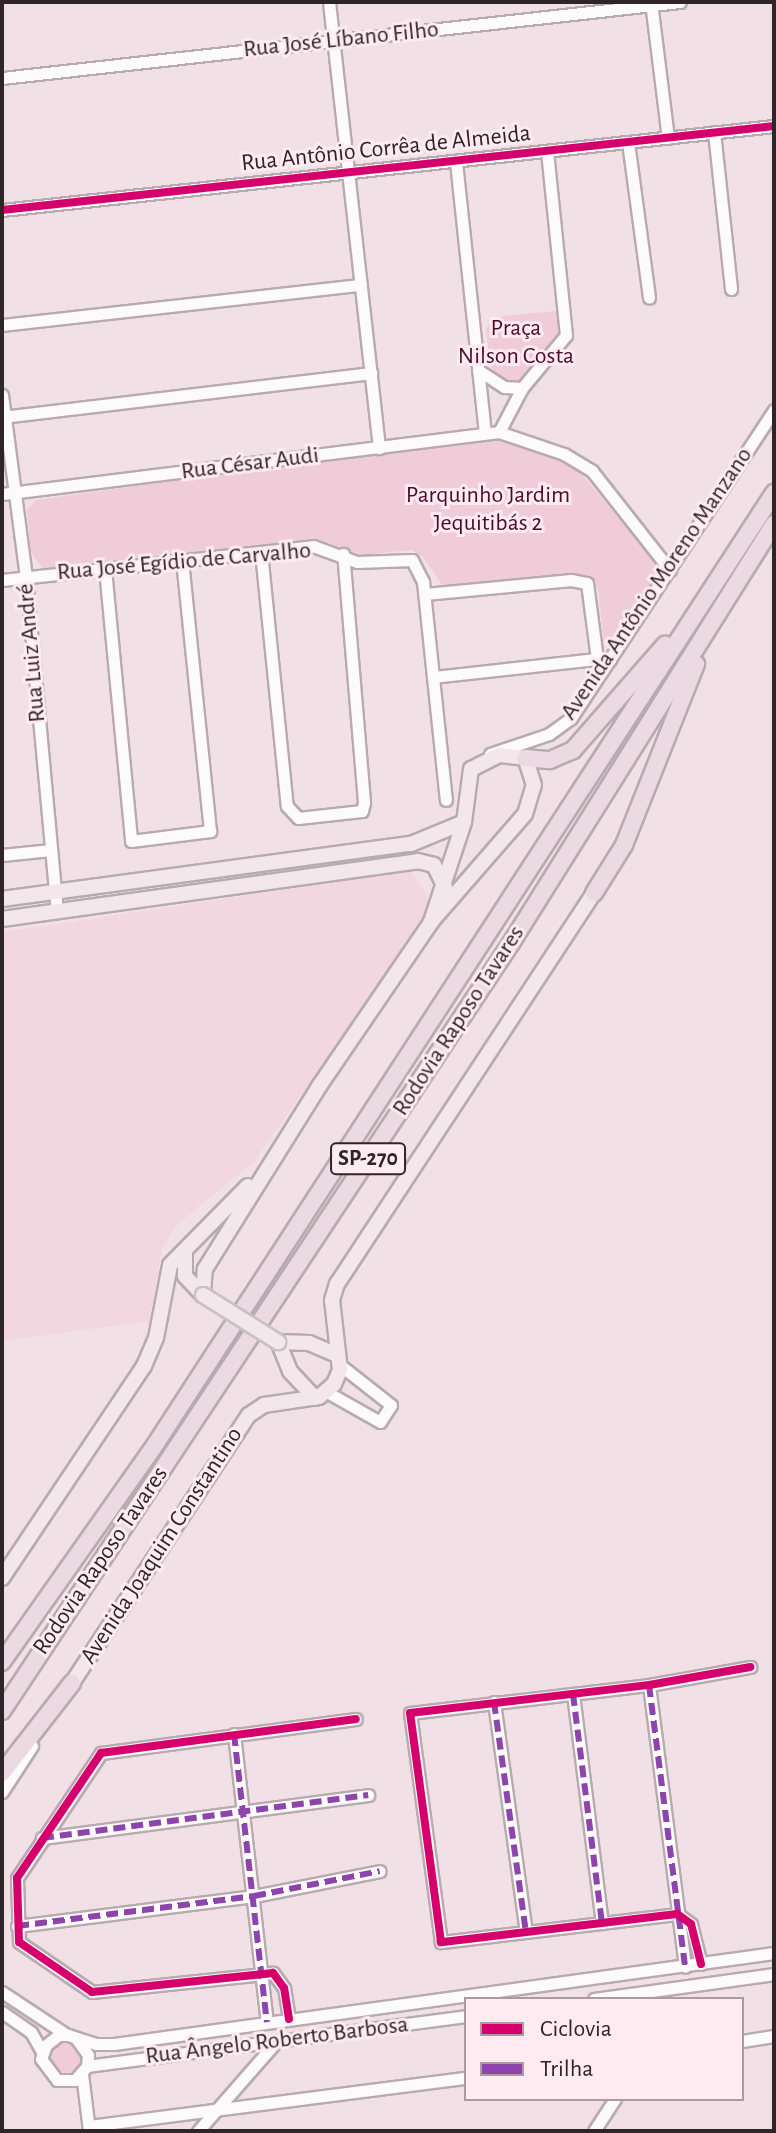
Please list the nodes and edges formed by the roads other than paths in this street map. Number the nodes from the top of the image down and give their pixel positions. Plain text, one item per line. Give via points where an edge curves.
1 (329, 2) edge
2 (680, 2) edge
3 (651, 4) edge
4 (333, 41) junction
5 (2, 78) edge
6 (774, 126) edge
7 (714, 132) junction
8 (668, 138) junction
9 (628, 142) junction
10 (547, 151) junction
11 (456, 162) junction
12 (348, 174) junction
13 (2, 210) edge
14 (361, 285) junction
15 (731, 289) dead end
16 (649, 298) dead end
17 (2, 325) edge
18 (478, 370) junction
19 (371, 373) junction
20 (522, 388) junction
21 (2, 395) edge
22 (774, 410) edge
23 (3, 417) edge
24 (485, 432) junction
25 (499, 432) junction
26 (379, 448) junction
27 (7, 493) edge
28 (774, 493) edge
29 (774, 524) edge
30 (261, 552) junction
31 (343, 554) junction
32 (182, 561) junction
33 (105, 569) junction
34 (670, 570) junction
35 (26, 578) junction
36 (2, 580) edge
37 (425, 594) junction
38 (706, 597) junction
39 (726, 601) junction
40 (604, 660) junction
41 (433, 677) junction
42 (482, 758) junction
43 (525, 758) junction
44 (446, 800) dead end
45 (464, 822) junction
46 (51, 850) junction
47 (2, 855) edge
48 (446, 890) junction
49 (54, 893) junction
50 (594, 893) joint
51 (2, 899) edge
52 (57, 911) junction
53 (2, 919) edge
54 (431, 922) junction
55 (260, 1175) junction
56 (187, 1247) junction
57 (203, 1295) junction
58 (278, 1342) junction
59 (338, 1360) junction
60 (321, 1395) junction
61 (2, 1578) edge
62 (2, 1662) edge
63 (750, 1667) dead end
64 (72, 1683) junction
65 (649, 1685) junction
66 (573, 1694) junction
67 (494, 1702) junction
68 (2, 1711) edge
69 (356, 1719) dead end
70 (234, 1734) junction
71 (2, 1773) edge
72 (2, 1792) edge
73 (368, 1795) dead end
74 (242, 1815) junction
75 (42, 1838) junction
76 (380, 1871) dead end
77 (254, 1896) junction
78 (677, 1914) junction
79 (602, 1923) junction
80 (17, 1926) junction
81 (526, 1932) junction
82 (774, 1953) edge
83 (701, 1964) junction
84 (685, 1967) junction
85 (774, 1974) edge
86 (260, 1975) junction
87 (699, 1985) junction
88 (2, 1992) edge
89 (609, 1997) edge
90 (690, 1997) edge
91 (2, 2012) edge
92 (464, 2016) edge
93 (289, 2019) junction
94 (267, 2022) junction
95 (72, 2036) junction
96 (774, 2036) edge
97 (744, 2041) edge
98 (276, 2042) junction
99 (42, 2052) junction
100 (85, 2070) junction
101 (464, 2078) edge
102 (614, 2101) edge
103 (211, 2112) junction
104 (89, 2128) edge
105 (198, 2131) edge
106 (594, 2131) edge

1 - 4 street
2 - 3 street, Rua José Líbano Filho
3 - 4 street, Rua José Líbano Filho
3 - 8 street
4 - 5 street, Rua José Líbano Filho
4 - 12 street
6 - 7 street, Rua Antônio Corrêa de Almeida
7 - 8 street, Rua Antônio Corrêa de Almeida
7 - 15 street
8 - 9 street, Rua Antônio Corrêa de Almeida
9 - 10 street, Rua Antônio Corrêa de Almeida
9 - 16 street
10 - 11 street, Rua Antônio Corrêa de Almeida
10 - 20 street via 566,335
11 - 12 street, Rua Antônio Corrêa de Almeida
11 - 18 street
12 - 13 street, Rua Antônio Corrêa de Almeida
12 - 14 street
14 - 17 street
14 - 19 street
18 - 20 street via 504,387
18 - 24 street
19 - 23 street
19 - 26 street
20 - 25 street
21 - 23 street, Rua Luiz André
22 - 34 street, Avenida Antônio Moreno Manzano
23 - 27 street, Rua Luiz André
24 - 25 street, Rua César Audi
24 - 26 street, Rua César Audi
25 - 34 street, Rua César Audi via 564,454 592,471
26 - 27 street, Rua César Audi
27 - 35 street, Rua Luiz André
28 - 38 highway, Rodovia Raposo Tavares / SP-270
29 - 39 highway, Rodovia Raposo Tavares / SP-270
30 - 31 street, Rua José Egídio de Carvalho via 313,546
30 - 31 street via 291,814 362,811
30 - 32 street, Rua José Egídio de Carvalho
31 - 37 street, Rua José Egídio de Carvalho via 357,562 412,560
32 - 33 street, Rua José Egídio de Carvalho
32 - 33 street via 210,831 131,841
33 - 35 street, Rua José Egídio de Carvalho
34 - 40 street, Avenida Antônio Moreno Manzano
35 - 36 street, Rua José Egídio de Carvalho
35 - 46 street, Rua Luiz André
37 - 40 street via 571,580 587,583
37 - 41 street
38 - 43 highway via 573,750 550,760
38 - 62 highway, Rodovia Raposo Tavares / SP-270 via 155,1445
39 - 50 highway via 684,690 624,845
39 - 68 highway, Rodovia Raposo Tavares / SP-270 via 513,940
40 - 41 street
40 - 42 street, Avenida Antônio Moreno Manzano via 561,727
41 - 44 street
42 - 43 main road
42 - 45 main road via 468,777
43 - 54 main road via 534,785 525,814
45 - 48 main road
45 - 49 main road via 411,844
46 - 47 street
46 - 49 street, Rua Luiz André
48 - 52 main road via 434,865 418,861
48 - 54 main road
49 - 51 main road
49 - 52 street, Rua Luiz André
50 - 59 main road via 337,1284 332,1300
52 - 53 main road
54 - 55 main road
55 - 56 main road
55 - 57 main road via 205,1269
56 - 57 main road via 185,1276
56 - 61 main road via 167,1274 156,1338 144,1366
57 - 58 main road, bridge
58 - 59 main road via 309,1343
58 - 60 main road via 290,1371
59 - 60 main road
59 - 60 street via 391,1405 380,1422
60 - 64 main road, Avenida Joaquim Constantino via 264,1405 249,1415
63 - 65 street
64 - 71 highway
64 - 72 street, Avenida Joaquim Constantino
65 - 66 street
65 - 78 street
66 - 67 street
66 - 79 street
67 - 81 street
67 - 81 street via 410,1713 441,1942
69 - 70 street
70 - 74 street
70 - 75 street via 101,1753
73 - 74 street
74 - 75 street
74 - 77 street
75 - 80 street via 18,1875
76 - 77 street
77 - 80 street
77 - 86 street
78 - 79 street
78 - 83 street via 691,1924
78 - 84 street
79 - 81 street
80 - 86 street via 22,1946 96,1993
82 - 83 street
83 - 84 street
84 - 93 street
85 - 87 street
86 - 93 street via 280,1977
86 - 94 street
87 - 89 street
87 - 90 street
88 - 95 street
91 - 99 street via 31,2032
92 - 98 street, Rua Ângelo Roberto Barbosa
93 - 94 street
94 - 95 street via 114,2044
95 - 99 street via 52,2039
95 - 100 street via 84,2045
96 - 97 street
98 - 100 street, Rua Ângelo Roberto Barbosa
98 - 103 street
99 - 100 street via 44,2068 57,2080
100 - 104 street
101 - 103 street
102 - 106 street
103 - 104 street
103 - 105 street

